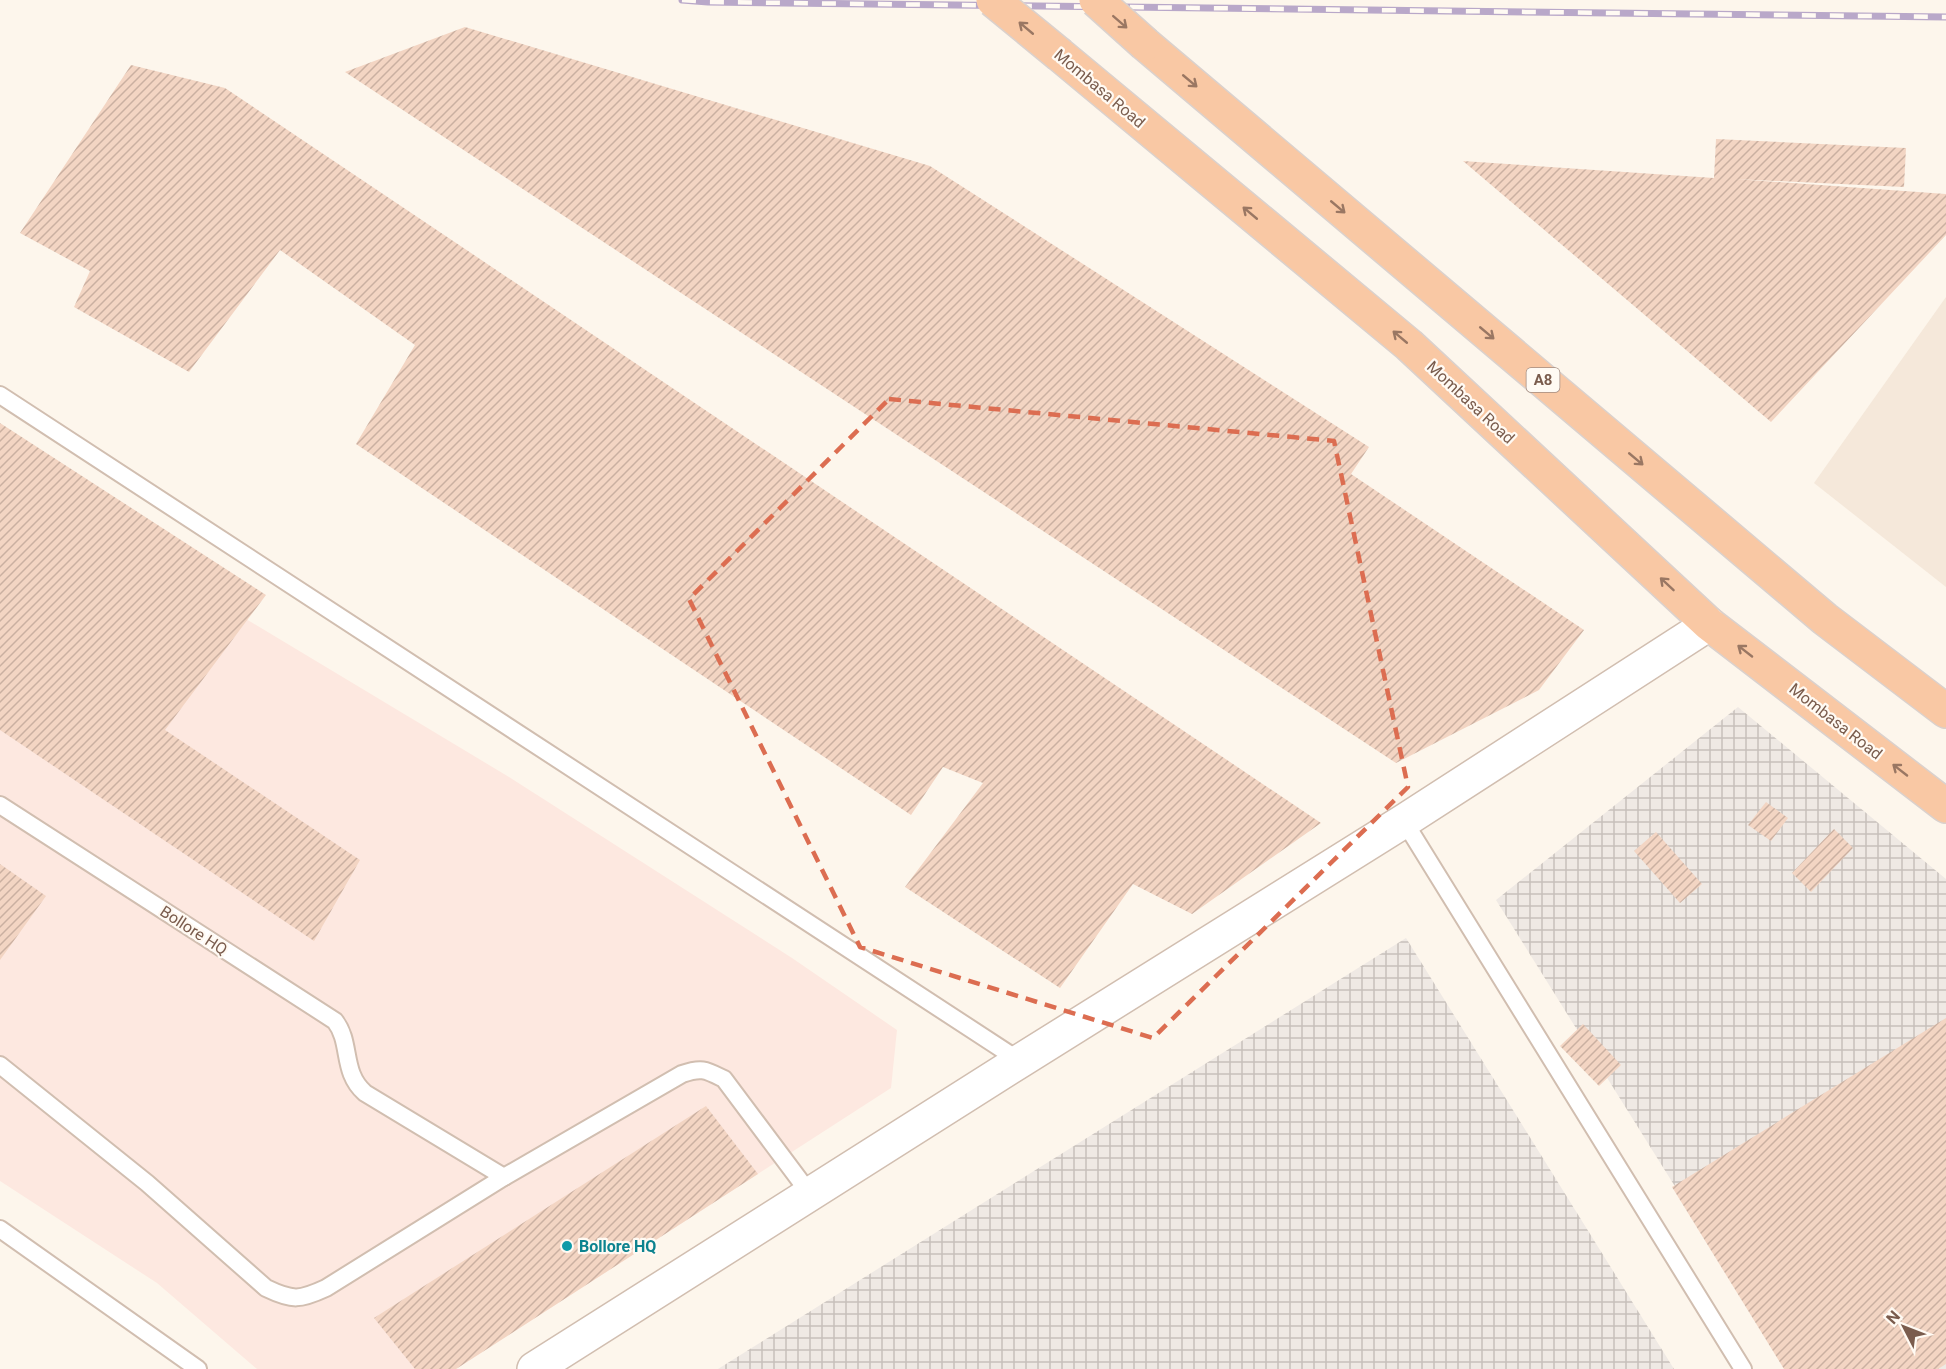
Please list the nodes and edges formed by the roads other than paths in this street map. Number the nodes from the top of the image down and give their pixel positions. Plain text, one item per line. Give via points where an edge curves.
1 (993, 0) edge
2 (1096, 0) edge
3 (0, 395) edge
4 (1709, 624) junction
5 (1946, 711) edge
6 (0, 805) edge
7 (1946, 806) edge
8 (1404, 821) junction
9 (1020, 1060) junction
10 (0, 1065) edge
11 (504, 1177) junction
12 (810, 1194) junction
13 (0, 1229) edge
14 (198, 1369) edge
15 (534, 1369) edge
16 (1743, 1369) edge

4 -> 1 highway, Mombasa Road, bridge via 1409,345
2 -> 5 highway, A8, bridge via 1825,619
3 - 9 lane
7 -> 4 highway, Mombasa Road
4 - 8 street
6 - 11 lane, Bollore HQ via 335,1021 350,1075 364,1093
8 - 9 street
8 - 16 lane
9 - 12 street
10 - 11 lane via 147,1183 266,1288 291,1297 305,1298 326,1288
11 - 12 lane via 682,1074 698,1069 724,1079
12 - 15 street
13 - 14 lane

